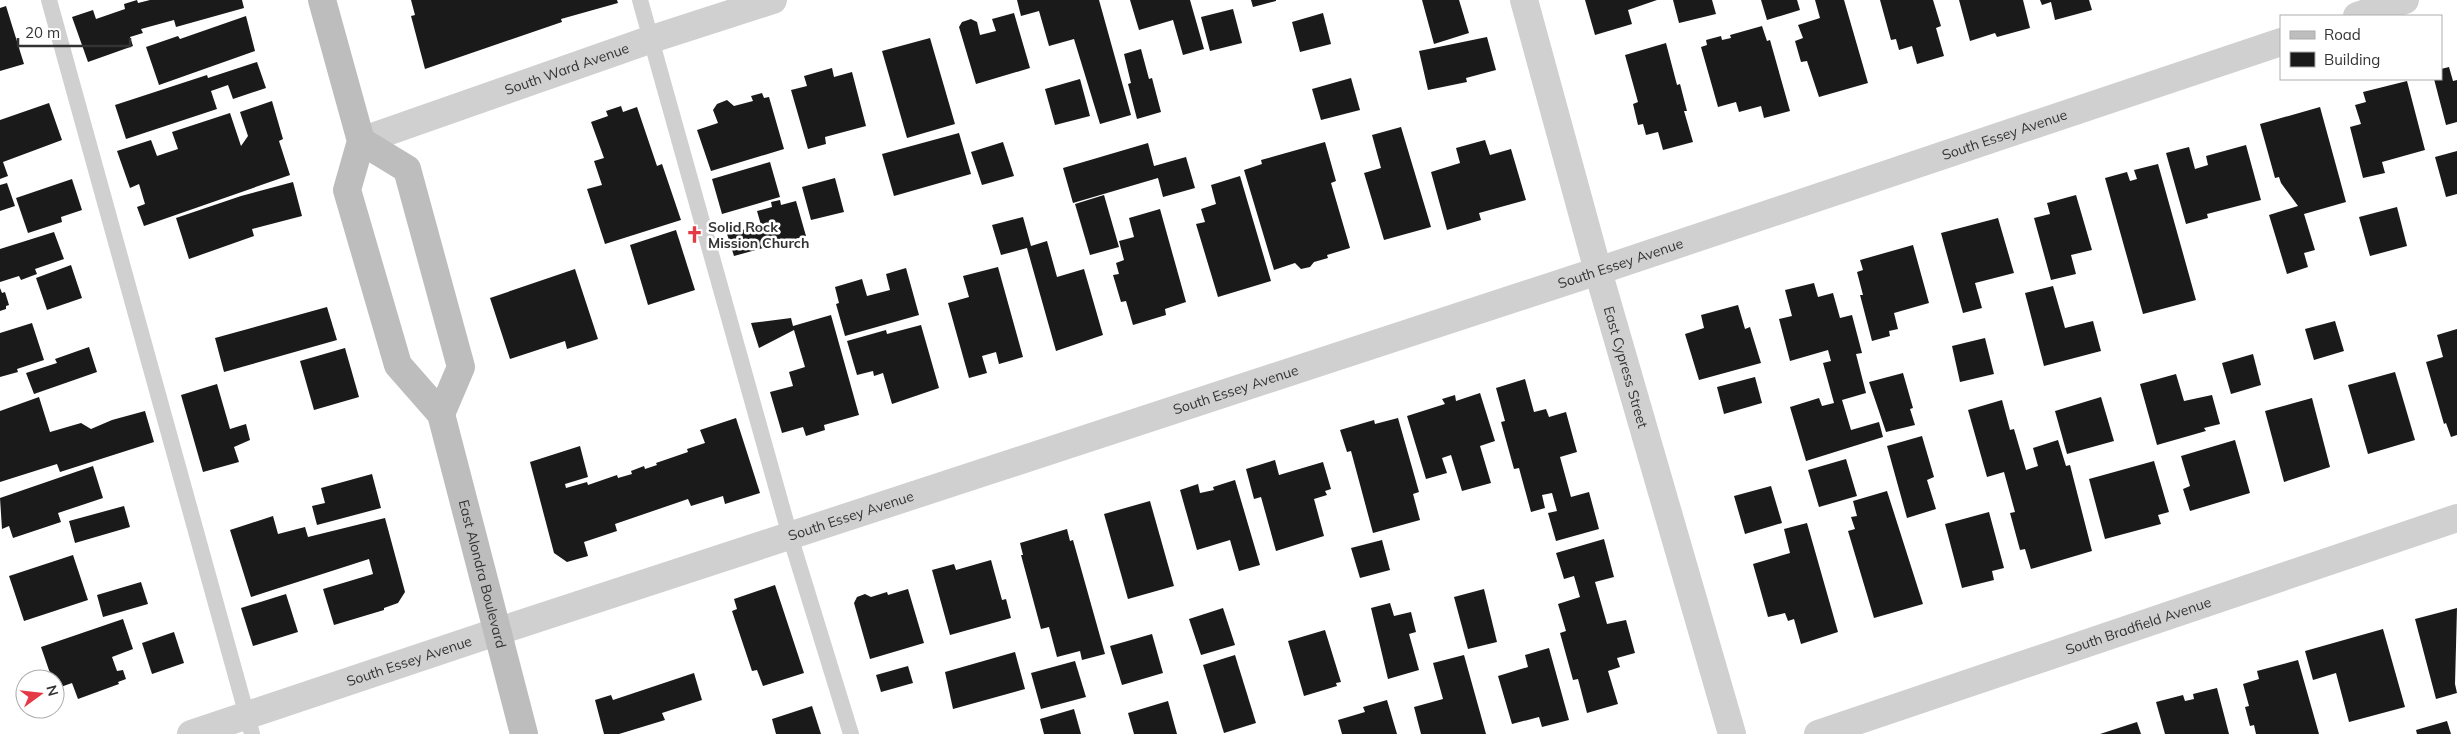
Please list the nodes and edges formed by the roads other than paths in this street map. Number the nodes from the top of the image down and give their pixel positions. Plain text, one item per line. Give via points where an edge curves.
1 (49, 0) edge
2 (322, 0) edge
3 (640, 0) edge
4 (773, 0) edge
5 (1524, 0) edge
6 (2405, 0) edge
7 (2360, 15) edge
8 (652, 40) junction
9 (2280, 42) edge
10 (361, 141) junction
11 (1598, 271) junction
12 (441, 414) junction
13 (2457, 518) edge
14 (790, 536) junction
15 (496, 632) junction
16 (249, 725) edge
17 (191, 734) edge
18 (524, 734) edge
19 (851, 734) edge
20 (1732, 734) edge
21 (1818, 734) edge

1 - 16 lane
2 - 10 main road
3 - 8 lane
4 - 8 street, South Ward Avenue
5 - 11 street, East Cypress Street
6 - 7 street
8 - 10 street, South Ward Avenue
8 - 14 lane
9 - 11 street, South Essey Avenue
10 - 12 main road, East Alondra Boulevard via 347,190 398,365
10 - 12 main road via 407,169 461,367
11 - 14 street, South Essey Avenue
11 - 20 street, East Cypress Street
12 - 15 main road, East Alondra Boulevard
13 - 21 street, South Bradfield Avenue
14 - 15 street, South Essey Avenue
14 - 19 lane
15 - 16 street, South Essey Avenue
15 - 18 main road, East Alondra Boulevard
16 - 17 street, South Essey Avenue

